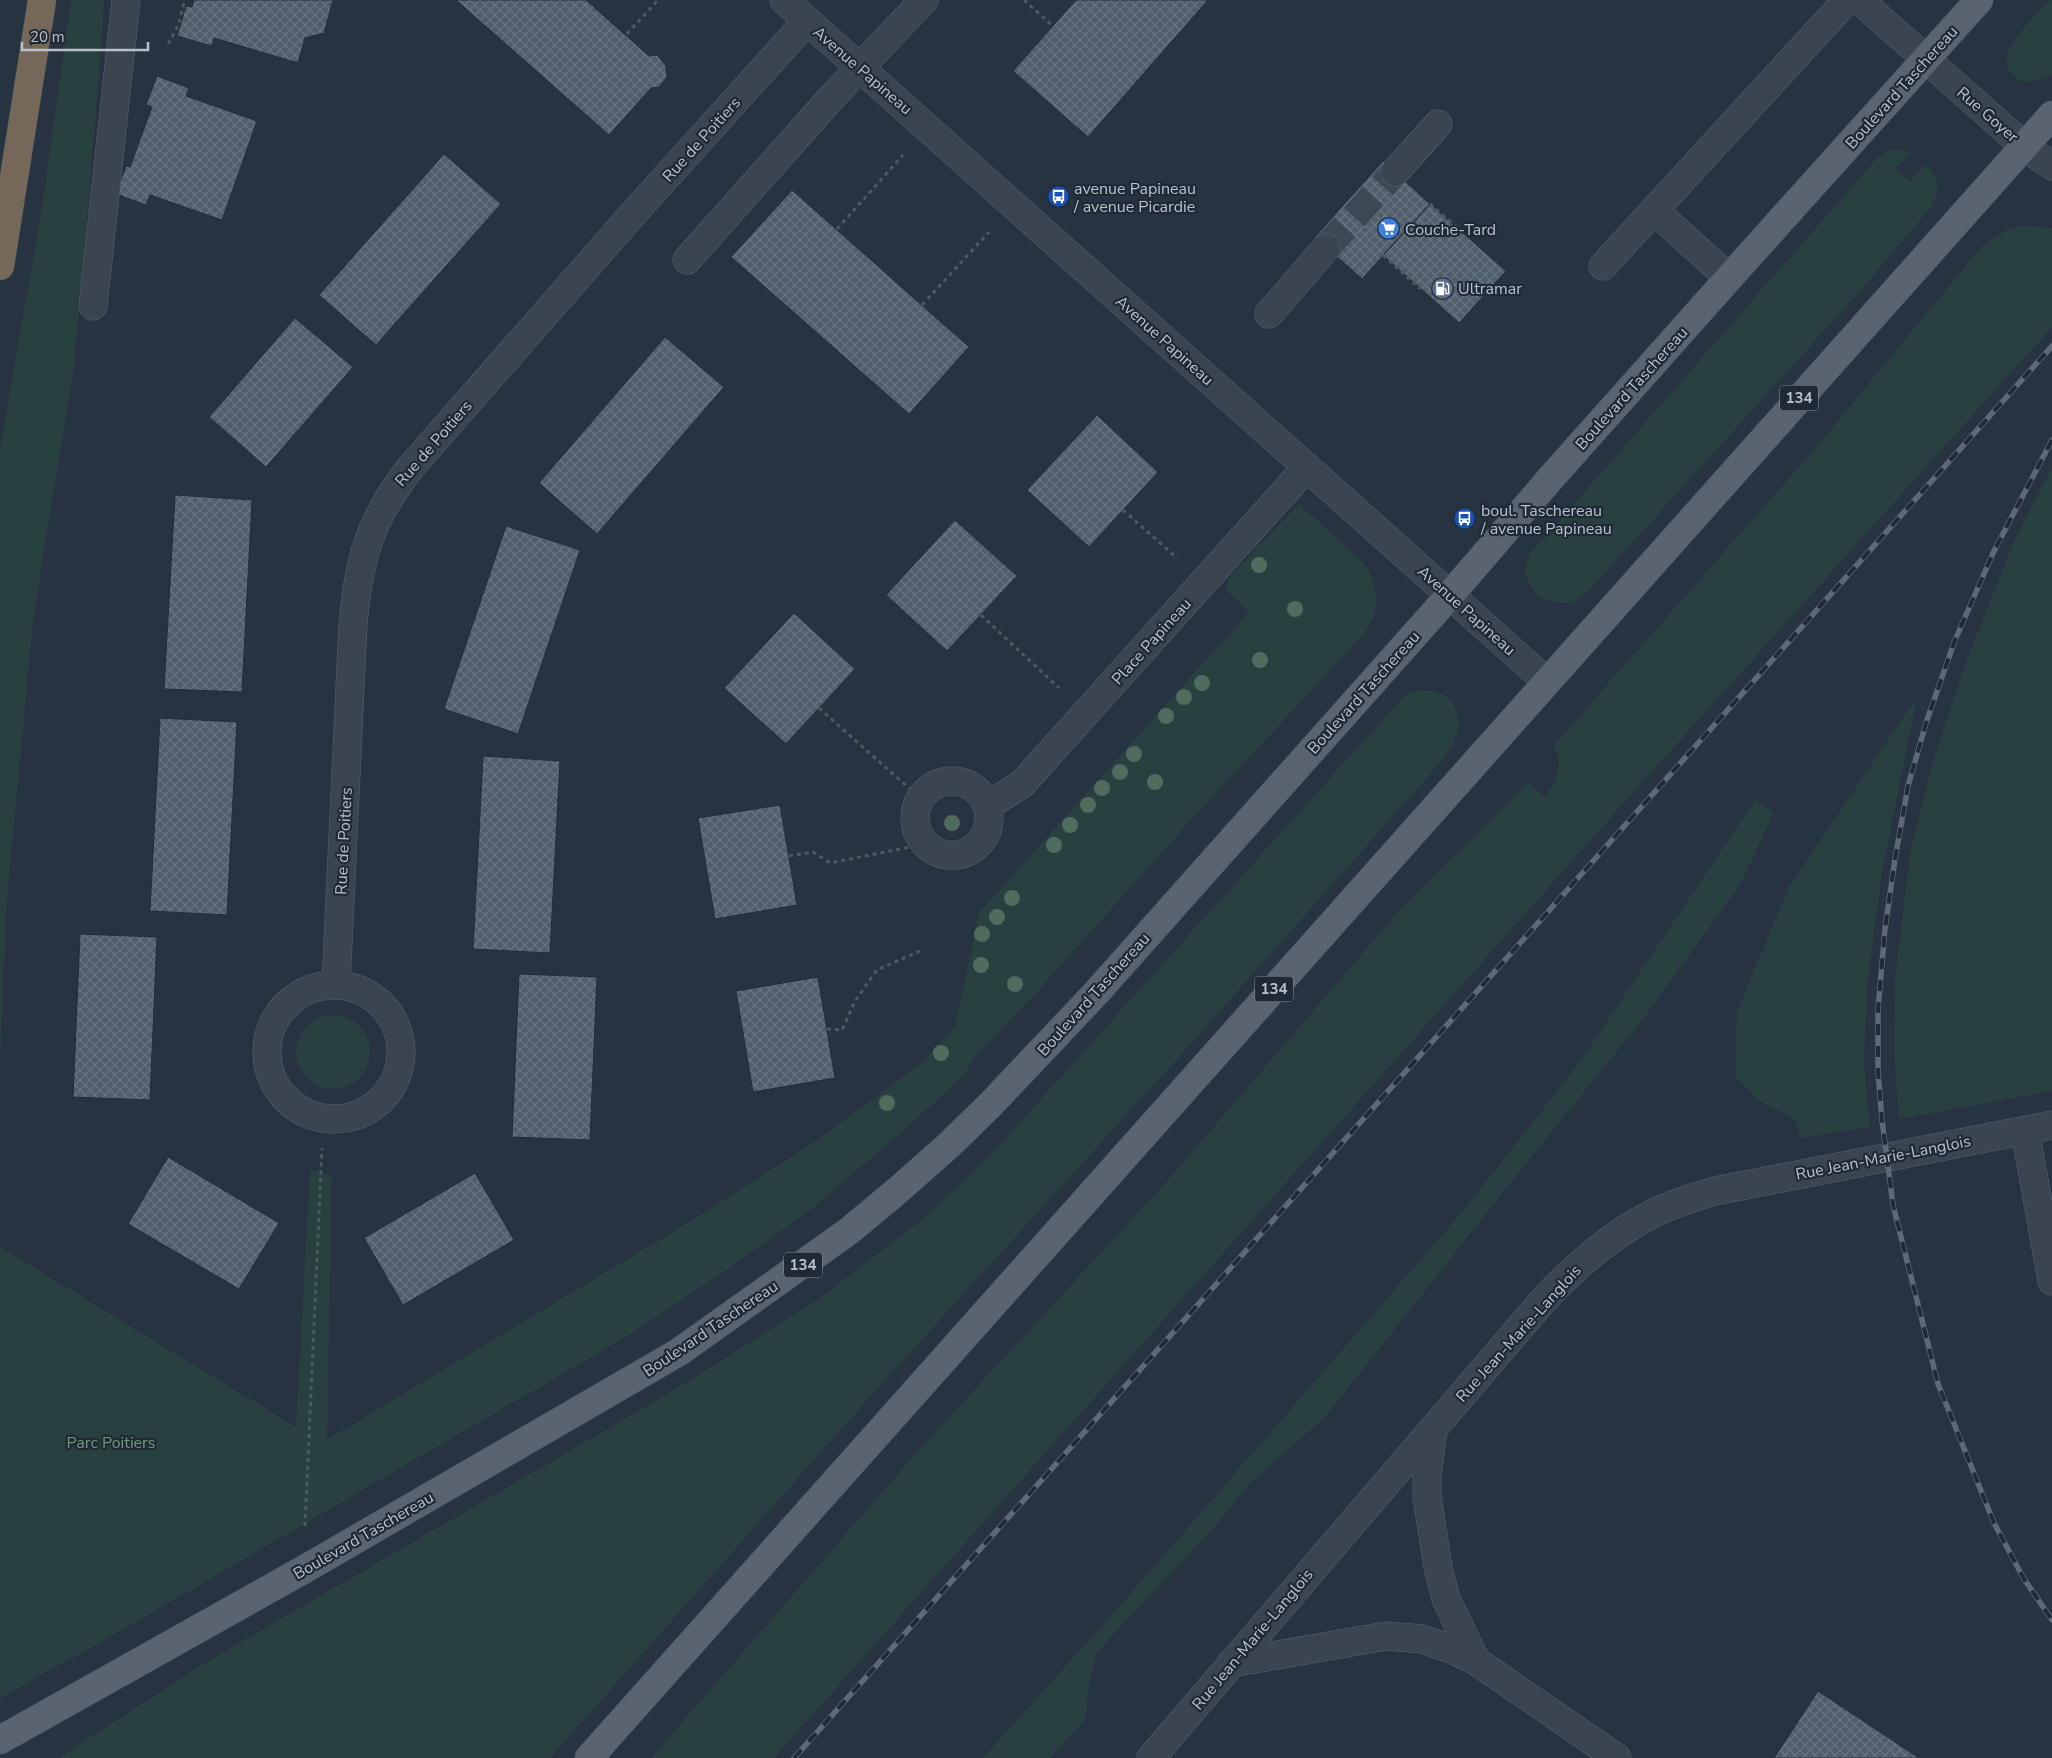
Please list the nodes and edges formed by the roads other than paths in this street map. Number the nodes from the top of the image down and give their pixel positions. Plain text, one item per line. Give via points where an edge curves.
1 (42, 0) edge
2 (126, 0) edge
3 (784, 0) edge
4 (924, 0) edge
5 (1846, 0) edge
6 (1860, 0) edge
7 (1979, 0) edge
8 (808, 21) junction
9 (1925, 60) junction
10 (861, 68) junction
11 (2052, 115) edge
12 (1438, 124) dead end
13 (2024, 146) junction
14 (2052, 166) edge
15 (1395, 172) tunnel mouth
16 (1654, 210) junction
17 (1326, 248) tunnel mouth
18 (687, 260) dead end
19 (0, 266) edge
20 (1603, 266) dead end
21 (1729, 278) junction
22 (93, 306) dead end
23 (1268, 314) dead end
24 (1307, 467) junction
25 (1450, 595) junction
26 (1546, 681) junction
27 (987, 806) junction
28 (336, 985) junction
29 (2052, 1125) edge
30 (2025, 1130) junction
31 (2052, 1281) edge
32 (1433, 1429) junction
33 (1476, 1660) junction
34 (1232, 1663) junction
35 (0, 1740) edge
36 (589, 1758) edge
37 (1151, 1758) edge
38 (1617, 1758) edge

1 - 19 highway
2 - 22 street
3 - 8 street, Avenue Papineau
4 - 10 street
5 - 16 street
6 - 9 street, Rue Goyer
7 - 9 main road, Boulevard Taschereau / 134
8 - 10 street, Avenue Papineau
8 - 28 street, Rue de Poitiers via 411,467 377,517 360,569 353,624
9 - 13 street, Rue Goyer
9 - 21 main road, Boulevard Taschereau / 134
10 - 18 street
10 - 24 street, Avenue Papineau
11 - 13 main road, 134
12 - 15 street
13 - 14 street, Rue Goyer
13 - 26 main road, 134
16 - 20 street
16 - 21 street
17 - 23 street
21 - 25 main road, Boulevard Taschereau / 134
24 - 25 street, Avenue Papineau
24 - 27 street, Place Papineau via 1022,784
25 - 26 street, Avenue Papineau
25 - 35 main road, Boulevard Taschereau / 134 via 1039,1054 949,1145 850,1230 680,1352 303,1570
26 - 36 main road, 134
27 - 27 street via 972,787 962,782 938,784 920,798 915,822 918,834 935,851 960,854 972,850 987,831
28 - 28 street via 313,988 293,998 278,1014 268,1036 266,1058 272,1080 286,1099 304,1113 326,1119 347,1118 368,1110 384,1096 396,1078 401,1057 399,1036 391,1016 376,1000 357,989
29 - 30 street, Rue Jean-Marie-Langlois
30 - 31 street
30 - 32 street, Rue Jean-Marie-Langlois via 1715,1190 1654,1213 1595,1250 1568,1273
32 - 33 street via 1427,1497 1436,1558 1446,1599
32 - 34 street, Rue Jean-Marie-Langlois
33 - 34 street via 1422,1639 1386,1636
33 - 38 street
34 - 37 street, Rue Jean-Marie-Langlois

